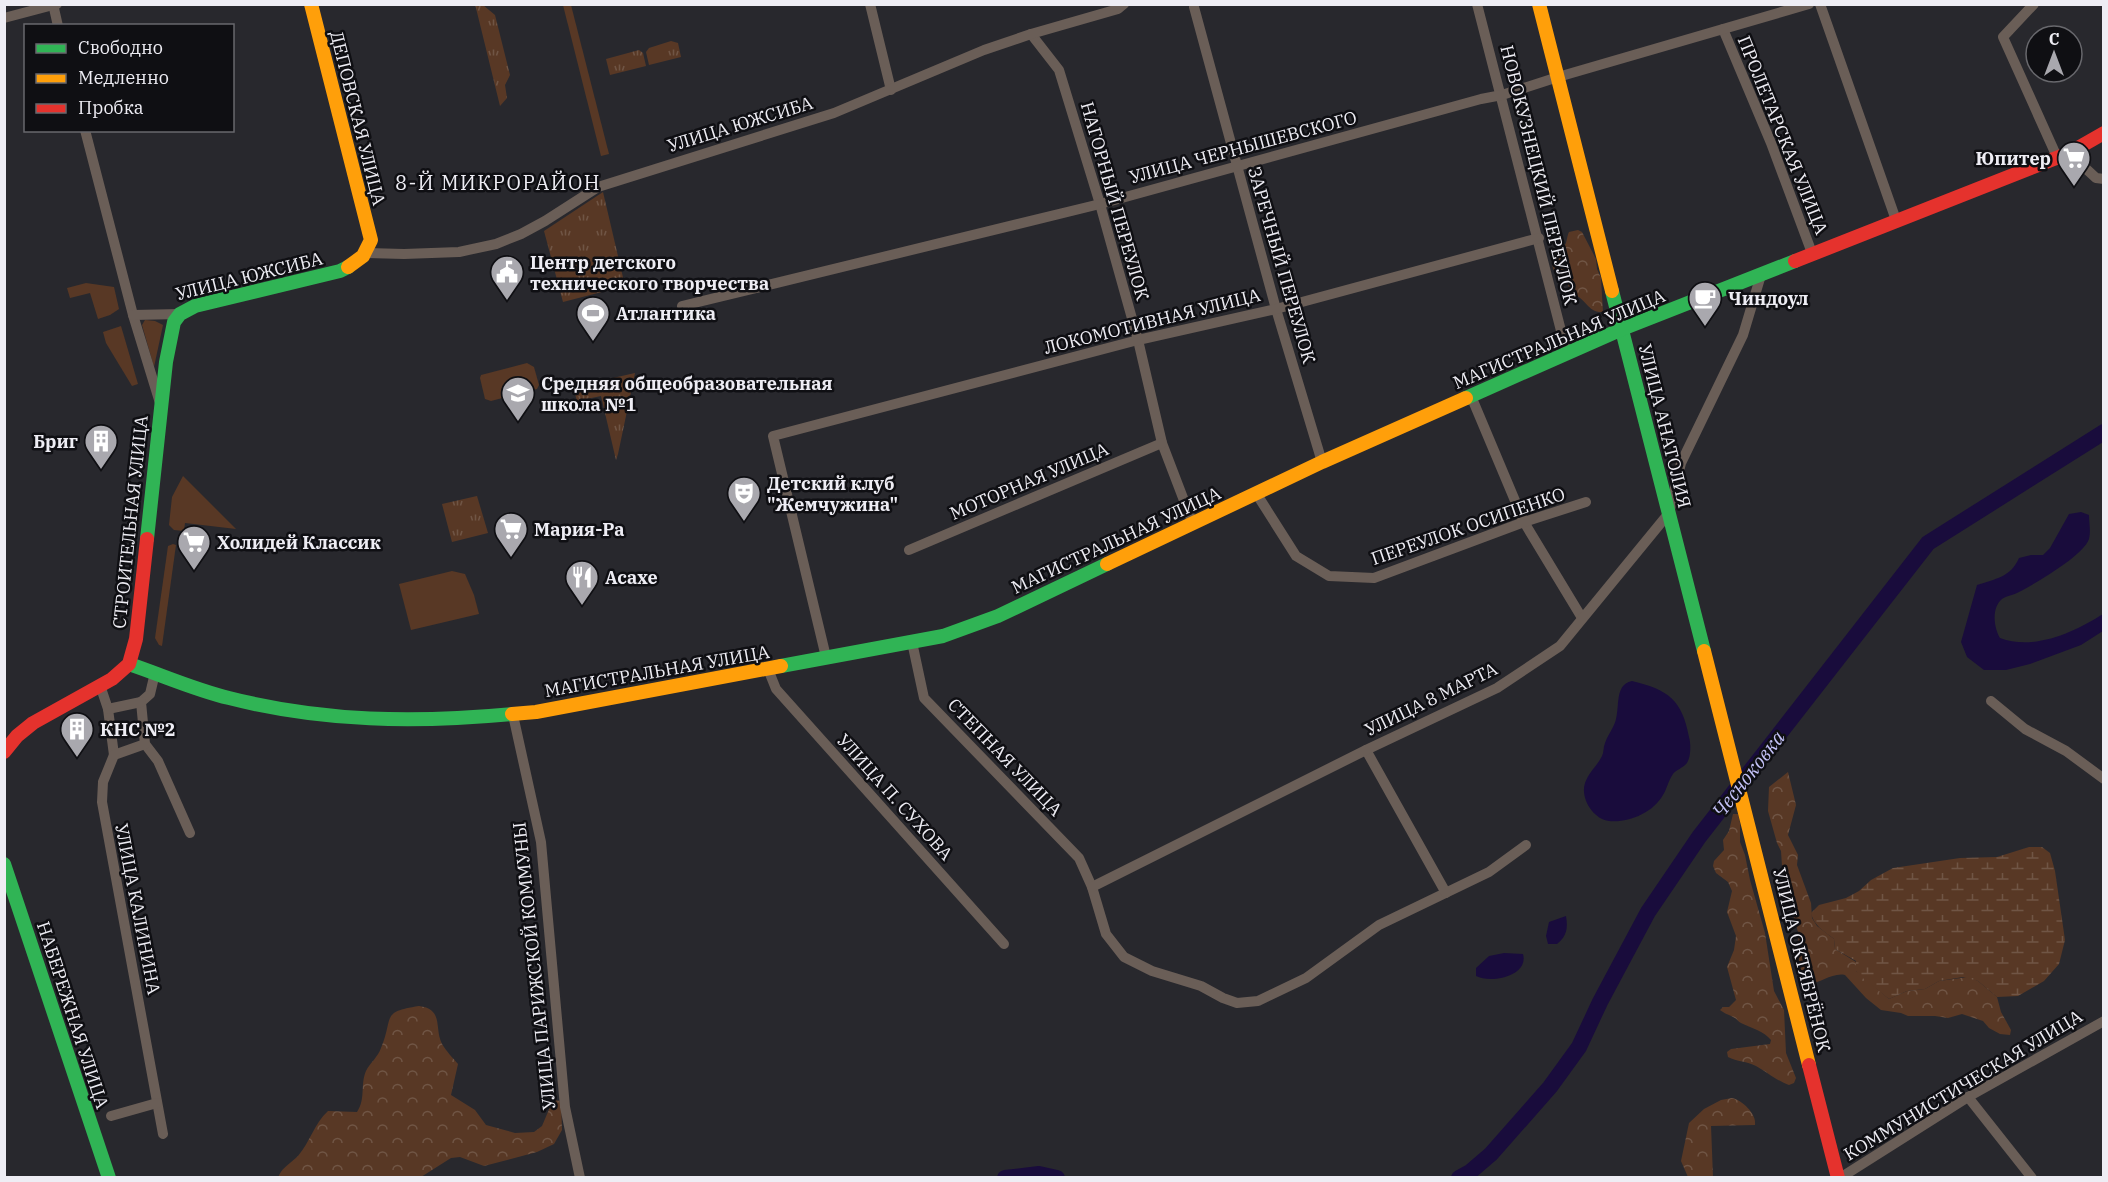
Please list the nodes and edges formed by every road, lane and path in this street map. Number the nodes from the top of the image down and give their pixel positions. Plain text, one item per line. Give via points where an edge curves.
1 (311, 4) edge
2 (870, 4) edge
3 (1477, 4) edge
4 (1539, 4) edge
5 (1809, 4) edge
6 (1821, 4) edge
7 (2034, 4) edge
8 (54, 5) edge
9 (1124, 5) edge
10 (1194, 7) dead end
11 (4, 18) edge
12 (58, 24) edge
13 (1723, 29) junction
14 (1031, 34) junction
15 (1558, 77) junction
16 (891, 90) junction
17 (1502, 96) junction
18 (86, 132) edge
19 (2103, 133) edge
20 (2063, 155) junction
21 (1237, 165) junction
22 (2103, 179) edge
23 (1100, 204) junction
24 (1896, 220) junction
25 (1539, 238) junction
26 (369, 247) junction
27 (1812, 253) junction
28 (1761, 275) junction
29 (682, 306) dead end
30 (1276, 309) junction
31 (180, 314) junction
32 (133, 315) junction
33 (1622, 329) junction
34 (1138, 340) junction
35 (1567, 354) junction
36 (1471, 396) junction
37 (160, 404) junction
38 (1162, 443) junction
39 (1322, 462) junction
40 (1256, 493) junction
41 (1586, 502) dead end
42 (1669, 513) junction
43 (1524, 522) junction
44 (1193, 524) junction
45 (909, 550) dead end
46 (1582, 618) junction
47 (912, 642) junction
48 (826, 657) junction
49 (129, 664) junction
50 (768, 669) junction
51 (155, 673) junction
52 (100, 685) junction
53 (1991, 701) dead end
54 (141, 702) junction
55 (108, 709) junction
56 (513, 716) junction
57 (145, 744) junction
58 (1366, 750) junction
59 (4, 752) edge
60 (1730, 752) joint
61 (114, 755) junction
62 (2103, 779) edge
63 (190, 833) dead end
64 (1526, 845) dead end
65 (4, 864) edge
66 (1092, 887) junction
67 (1446, 893) junction
68 (1004, 944) dead end
69 (2103, 1021) edge
70 (1968, 1097) junction
71 (157, 1103) junction
72 (111, 1116) dead end
73 (163, 1134) dead end
74 (104, 1163) junction
75 (94, 1178) edge
76 (109, 1178) edge
77 (580, 1178) edge
78 (1839, 1178) edge
79 (2032, 1178) edge

1 - 26 street, ДЕПОВСКАЯ УЛИЦА
2 - 16 street
3 - 17 street, НОВОКУЗНЕЦКИЙ ПЕРЕУЛОК
4 - 15 street, УЛИЦА АНАТОЛИЯ
5 - 13 street, УЛИЦА ЧЕРНЫШЕВСКОГО
6 - 24 street
7 - 20 street via 2003,37
8 - 11 street
8 - 12 street
9 - 14 street, УЛИЦА ЮЖСИБА
10 - 21 street, ЗАРЕЧНЫЙ ПЕРЕУЛОК
13 - 15 street, УЛИЦА ЧЕРНЫШЕВСКОГО
13 - 27 street, ПРОЛЕТАРСКАЯ УЛИЦА
14 - 16 street, УЛИЦА ЮЖСИБА
14 - 23 street, НАГОРНЫЙ ПЕРЕУЛОК via 1059,70
15 - 17 street, УЛИЦА ЧЕРНЫШЕВСКОГО
15 - 33 street, УЛИЦА АНАТОЛИЯ
16 - 26 street, УЛИЦА ЮЖСИБА via 834,113 598,187 545,221 496,244 440,253
17 - 21 street, УЛИЦА ЧЕРНЫШЕВСКОГО
17 - 25 street, НОВОКУЗНЕЦКИЙ ПЕРЕУЛОК
18 - 32 street, СТРОИТЕЛЬНАЯ УЛИЦА
19 - 20 street, МАГИСТРАЛЬНАЯ УЛИЦА
20 - 22 street
20 - 24 street, МАГИСТРАЛЬНАЯ УЛИЦА
21 - 23 street, УЛИЦА ЧЕРНЫШЕВСКОГО
21 - 30 street, ЗАРЕЧНЫЙ ПЕРЕУЛОК
23 - 29 street, УЛИЦА ЧЕРНЫШЕВСКОГО
23 - 34 street, НАГОРНЫЙ ПЕРЕУЛОК
24 - 27 street, МАГИСТРАЛЬНАЯ УЛИЦА
25 - 30 street, ЛОКОМОТИВНАЯ УЛИЦА
25 - 35 street, НОВОКУЗНЕЦКИЙ ПЕРЕУЛОК
26 - 31 street, УЛИЦА ЮЖСИБА via 357,264 340,271 195,306
27 - 28 street, МАГИСТРАЛЬНАЯ УЛИЦА
28 - 33 street, МАГИСТРАЛЬНАЯ УЛИЦА
28 - 42 street, УЛИЦА 8 МАРТА via 1743,335 1681,463
30 - 34 street, ЛОКОМОТИВНАЯ УЛИЦА
30 - 39 street, ЗАРЕЧНЫЙ ПЕРЕУЛОК
31 - 32 street, УЛИЦА ЮЖСИБА
31 - 37 street via 170,339
32 - 37 street, СТРОИТЕЛЬНАЯ УЛИЦА
33 - 35 street, МАГИСТРАЛЬНАЯ УЛИЦА
33 - 42 street, УЛИЦА АНАТОЛИЯ
34 - 38 street, НАГОРНЫЙ ПЕРЕУЛОК
34 - 48 street, ЛОКОМОТИВНАЯ УЛИЦА via 774,436
35 - 36 street, МАГИСТРАЛЬНАЯ УЛИЦА
36 - 39 street, МАГИСТРАЛЬНАЯ УЛИЦА
36 - 43 street
37 - 49 street, СТРОИТЕЛЬНАЯ УЛИЦА via 136,639
38 - 44 street, НАГОРНЫЙ ПЕРЕУЛОК
38 - 45 street, МОТОРНАЯ УЛИЦА
39 - 40 street, МАГИСТРАЛЬНАЯ УЛИЦА
40 - 43 street, ПЕРЕУЛОК ОСИПЕНКО via 1296,556 1329,576 1374,578
40 - 44 street, МАГИСТРАЛЬНАЯ УЛИЦА
41 - 43 street, ПЕРЕУЛОК ОСИПЕНКО
42 - 46 street, УЛИЦА 8 МАРТА
42 - 60 street, УЛИЦА АНАТОЛИЯ
43 - 46 street
44 - 47 street, МАГИСТРАЛЬНАЯ УЛИЦА via 998,616 943,636
46 - 58 street, УЛИЦА 8 МАРТА via 1560,646 1497,688
47 - 48 street, МАГИСТРАЛЬНАЯ УЛИЦА
47 - 66 street, СТЕПНАЯ УЛИЦА via 924,698 1079,858
48 - 50 street, МАГИСТРАЛЬНАЯ УЛИЦА
49 - 51 street, МАГИСТРАЛЬНАЯ УЛИЦА
49 - 52 street
50 - 56 street, МАГИСТРАЛЬНАЯ УЛИЦА
50 - 68 street, УЛИЦА П. СУХОВА via 776,689
51 - 54 street via 150,694
51 - 56 street, МАГИСТРАЛЬНАЯ УЛИЦА via 227,698 303,714 354,719
52 - 55 street
52 - 59 street via 33,723
53 - 62 street via 2025,729 2066,751
54 - 55 street
54 - 57 street
55 - 61 street
56 - 77 street, УЛИЦА ПАРИЖСКОЙ КОММУНЫ via 541,842 565,1107
57 - 61 street
57 - 63 street via 158,761
58 - 66 street, УЛИЦА 8 МАРТА
58 - 67 street
60 - 78 street, УЛИЦА ОКТЯБРЁНОК
61 - 71 street, УЛИЦА КАЛИНИНА via 103,782 102,802
64 - 67 street, СТЕПНАЯ УЛИЦА via 1489,872
65 - 74 street, НАБЕРЕЖНАЯ УЛИЦА
66 - 67 street, СТЕПНАЯ УЛИЦА via 1106,934 1124,957 1237,1003 1258,1001 1305,978 1379,925
69 - 70 street, КОММУНИСТИЧЕСКАЯ УЛИЦА
70 - 78 street, КОММУНИСТИЧЕСКАЯ УЛИЦА
70 - 79 street
71 - 72 street
71 - 73 street, УЛИЦА КАЛИНИНА
74 - 75 street
74 - 76 street, НАБЕРЕЖНАЯ УЛИЦА

